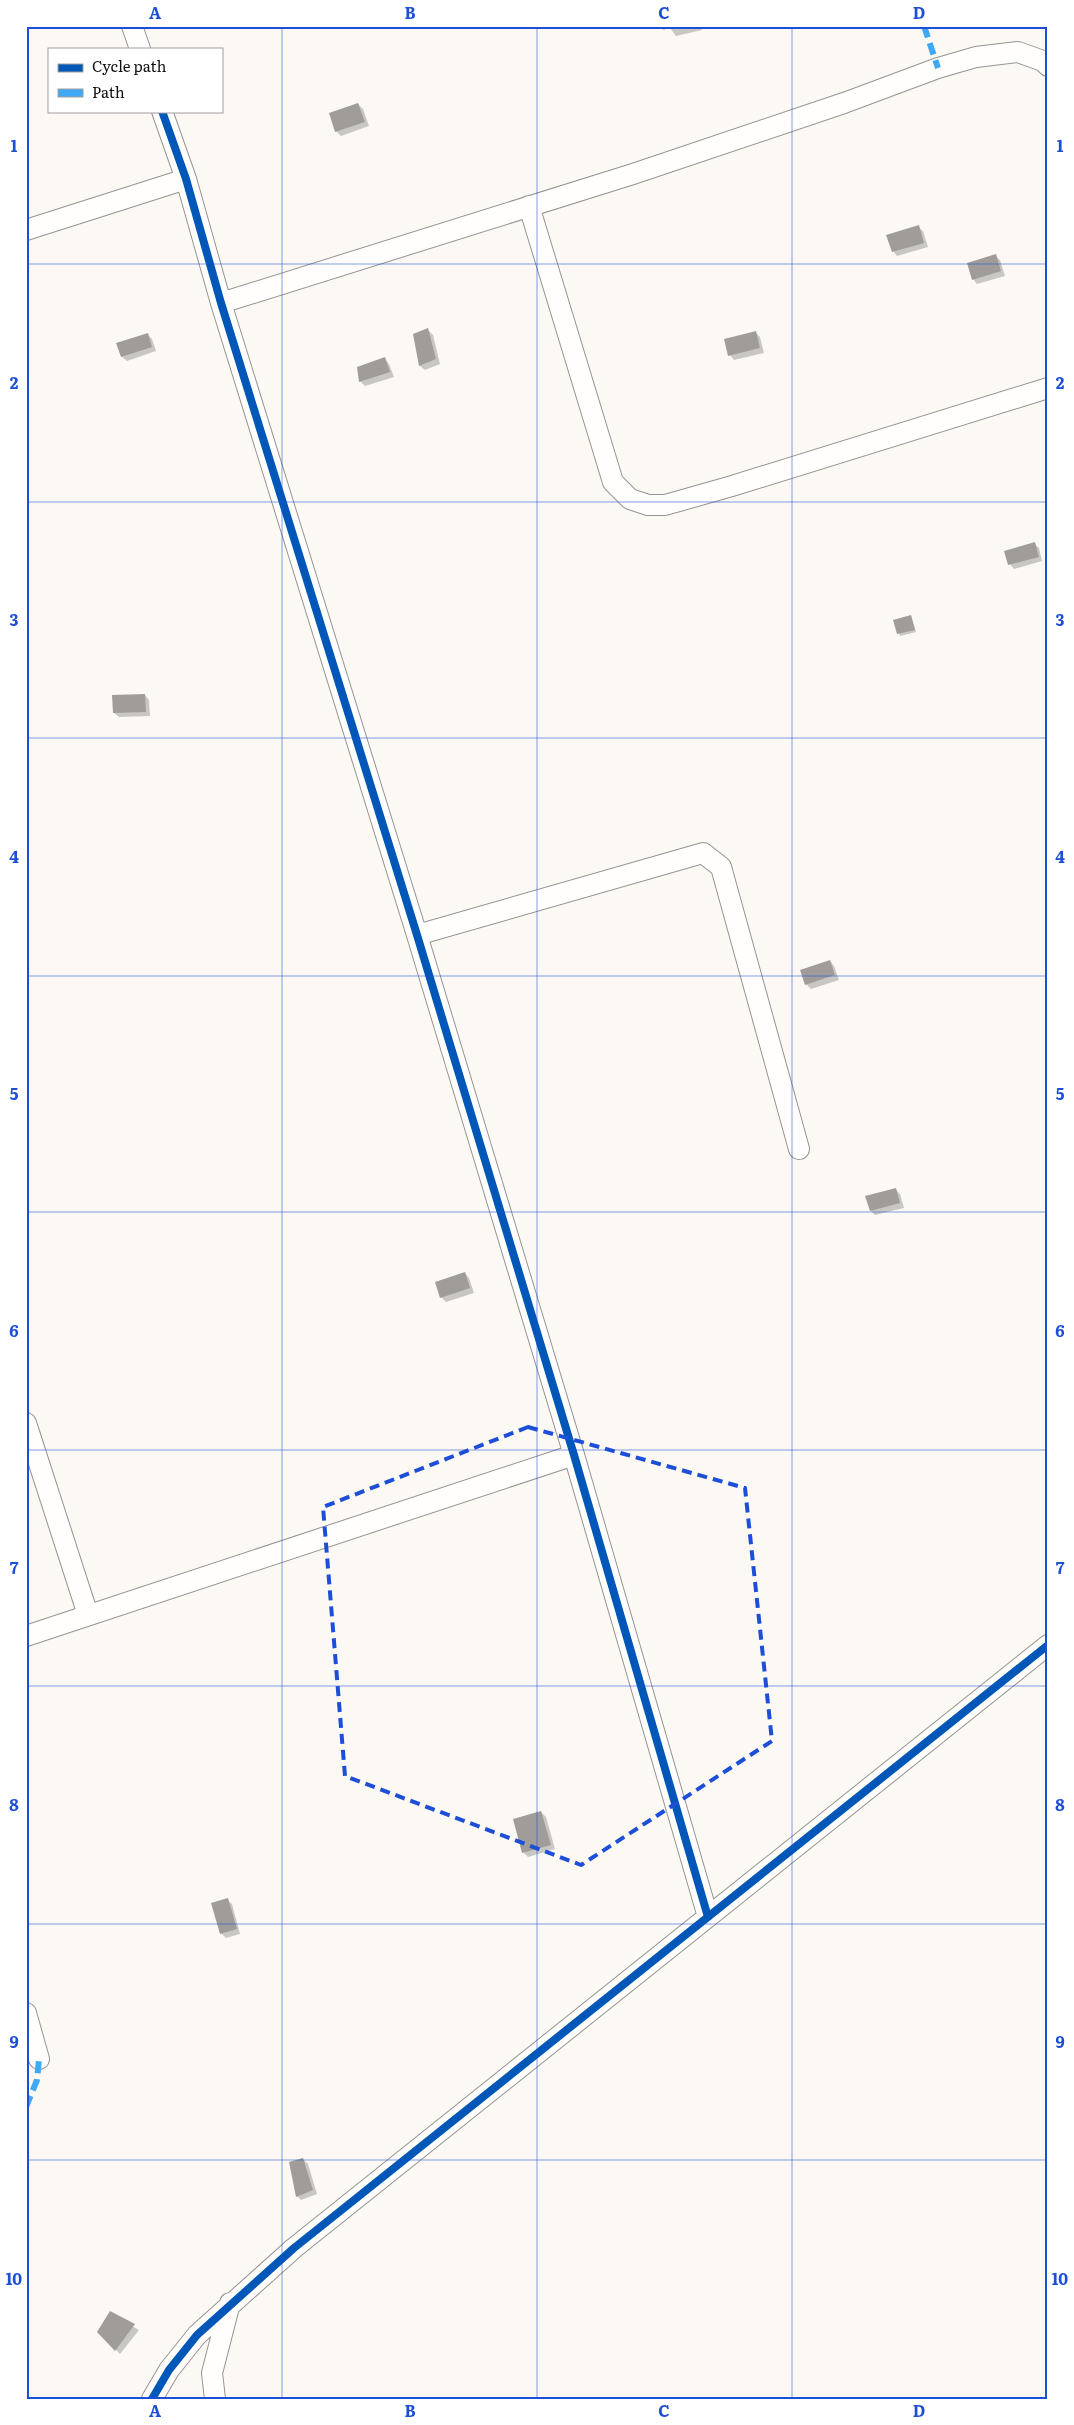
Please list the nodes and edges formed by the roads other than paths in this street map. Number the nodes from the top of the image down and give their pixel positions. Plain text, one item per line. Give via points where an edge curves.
1 (132, 26) edge
2 (140, 48) edge
3 (1048, 66) edge
4 (162, 112) edge
5 (186, 179) junction
6 (529, 206) junction
7 (26, 230) edge
8 (221, 303) junction
9 (1048, 388) edge
10 (417, 934) junction
11 (799, 1149) dead end
12 (26, 1423) edge
13 (574, 1455) junction
14 (88, 1615) junction
15 (26, 1636) edge
16 (1048, 1645) edge
17 (708, 1917) junction
18 (26, 2013) edge
19 (39, 2059) dead end
20 (230, 2303) junction
21 (152, 2399) edge
22 (216, 2399) edge

1 - 2 street
3 - 6 street via 1018,52 976,57 844,104
4 - 5 street
5 - 7 street
5 - 8 street
6 - 8 street
6 - 9 street via 613,482 630,499 666,505
8 - 10 street
10 - 11 street via 703,853 721,867
10 - 13 street
12 - 14 street
13 - 14 street
13 - 17 street
14 - 15 street
16 - 17 street
17 - 20 street via 294,2248
18 - 19 street
20 - 21 street via 197,2334
20 - 22 street via 212,2373

